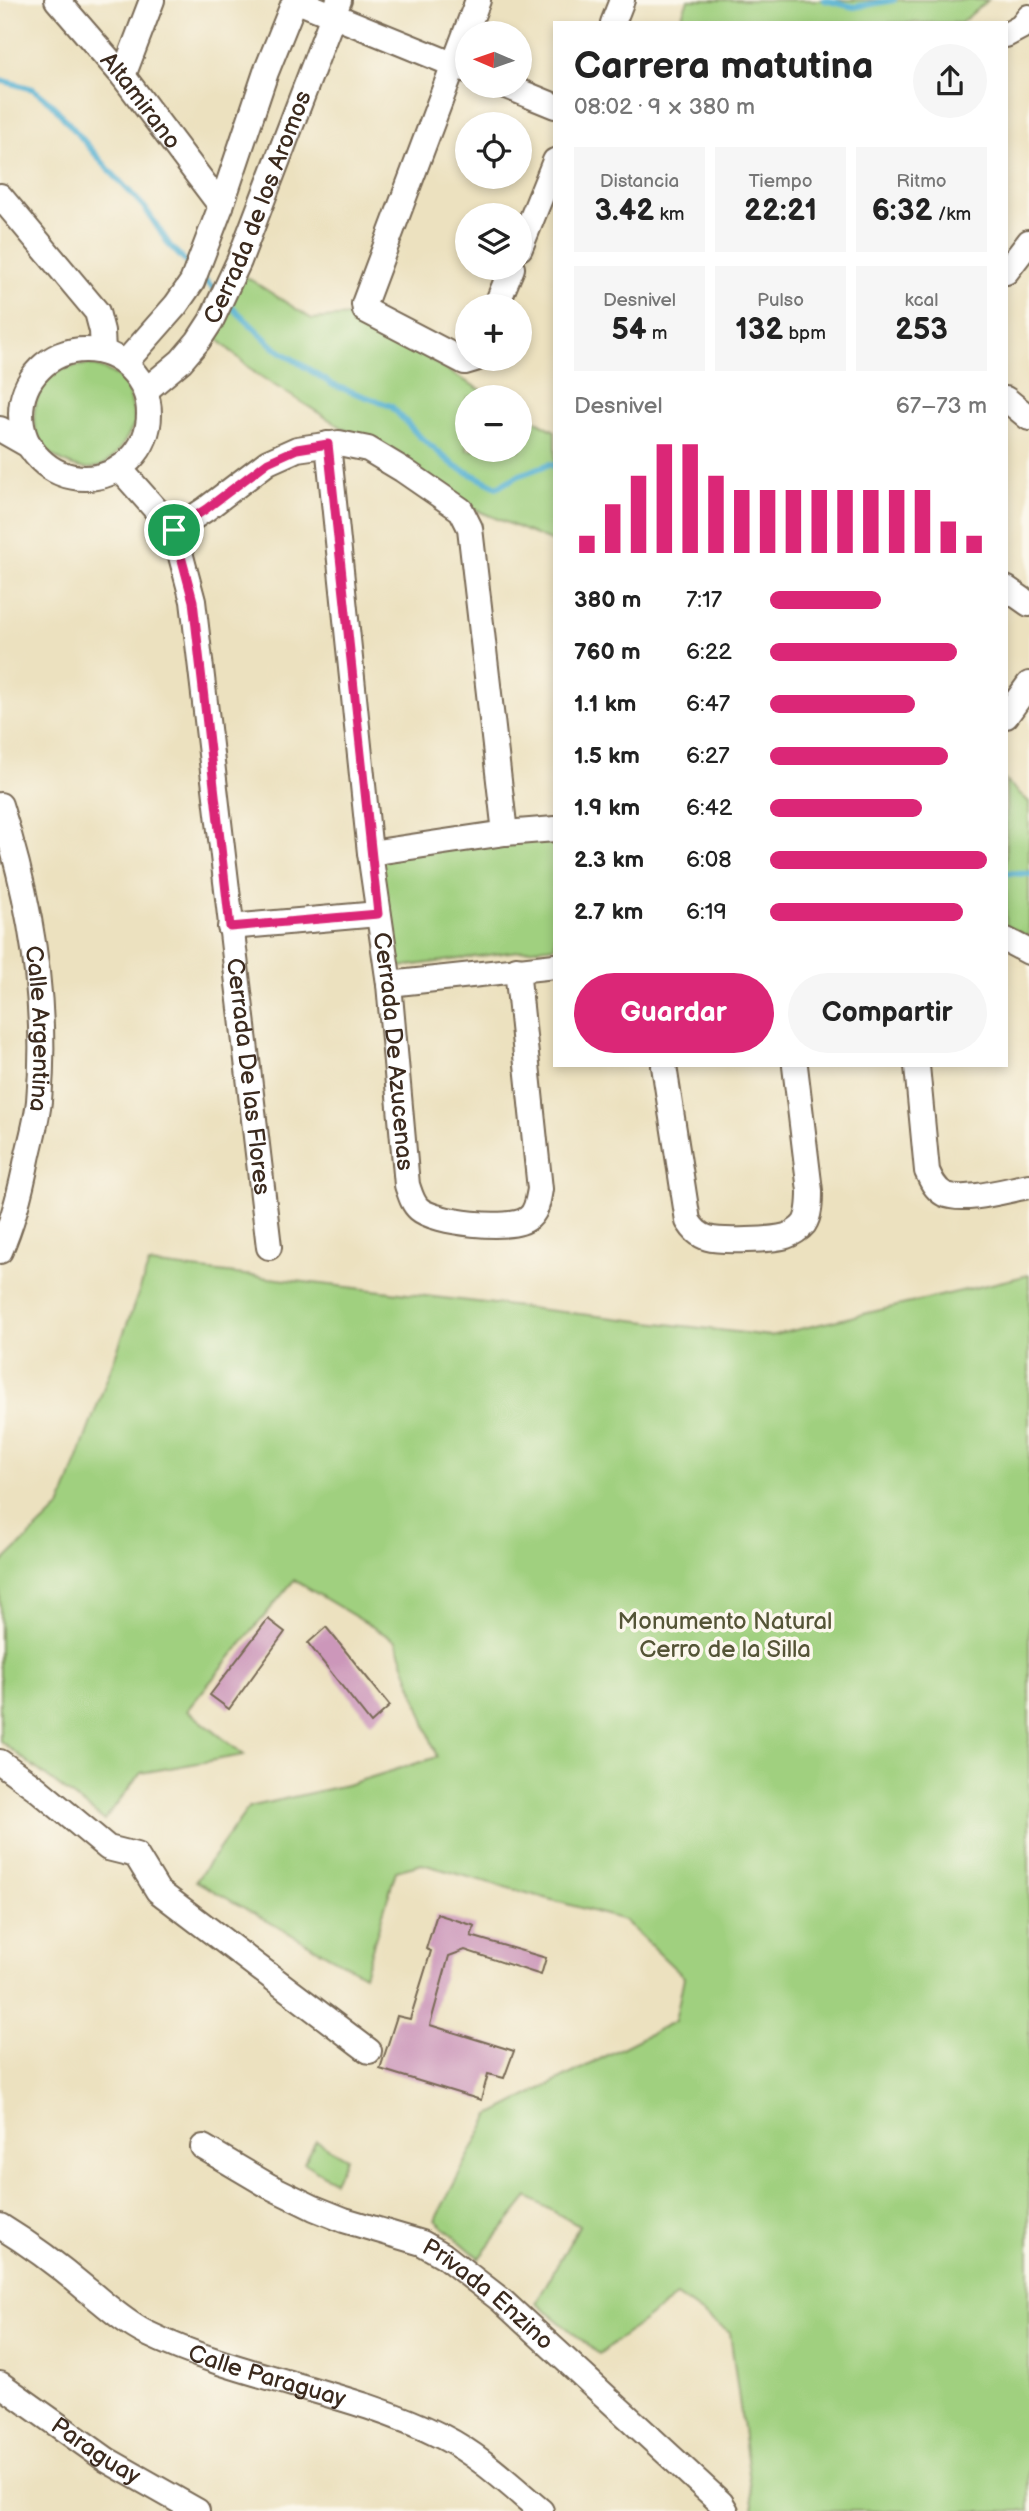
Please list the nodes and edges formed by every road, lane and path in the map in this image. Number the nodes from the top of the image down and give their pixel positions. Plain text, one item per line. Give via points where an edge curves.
1 (57, 0) edge
2 (152, 0) edge
3 (295, 0) edge
4 (478, 0) edge
5 (622, 0) edge
6 (336, 8) edge
7 (472, 21) edge
8 (613, 21) edge
9 (455, 65) edge
10 (123, 76) junction
11 (455, 79) edge
12 (532, 97) edge
13 (553, 105) edge
14 (553, 166) edge
15 (4, 205) edge
16 (221, 206) junction
17 (532, 218) edge
18 (1029, 242) edge
19 (1008, 269) edge
20 (455, 357) edge
21 (114, 358) junction
22 (145, 391) junction
23 (1008, 401) edge
24 (1029, 418) edge
25 (0, 429) edge
26 (328, 444) junction
27 (30, 446) junction
28 (119, 468) junction
29 (174, 530) junction
30 (1008, 589) edge
31 (1029, 604) edge
32 (1029, 684) edge
33 (1008, 713) edge
34 (0, 805) edge
35 (553, 829) edge
36 (505, 833) junction
37 (370, 853) junction
38 (378, 914) junction
39 (230, 927) junction
40 (1008, 941) edge
41 (1029, 951) edge
42 (553, 966) edge
43 (517, 969) junction
44 (389, 984) junction
45 (664, 1067) edge
46 (795, 1067) edge
47 (917, 1067) edge
48 (1029, 1186) edge
49 (269, 1247) dead end
50 (0, 1251) edge
51 (0, 1762) edge
52 (369, 2051) dead end
53 (203, 2147) dead end
54 (0, 2226) edge
55 (0, 2384) edge
56 (197, 2511) edge
57 (541, 2511) edge
58 (726, 2511) edge

1 - 10 street, Altamirano
2 - 10 street
3 - 6 street
3 - 16 street, Cerrada de los Aromos
4 - 7 street
5 - 8 street
6 - 9 street
6 - 22 street, Cerrada de los Aromos via 239,261 211,321 181,361
10 - 16 street, Altamirano
11 - 20 street via 364,304 365,310
12 - 13 street
14 - 17 street
15 - 21 street via 97,312
16 - 21 street, Cerrada de los Aromos via 192,282 176,305
18 - 19 street
21 - 22 street via 137,376
21 - 27 street via 82,349 61,354 42,366 29,383 22,404 22,425
22 - 28 street via 146,434 135,454
23 - 24 street
25 - 27 street
26 - 29 street via 297,449 268,462
26 - 36 street via 368,449 468,519
26 - 37 street, Cerrada De Azucenas
27 - 28 street via 54,470 70,476 87,478
28 - 29 street, Cerrada De las Flores
29 - 39 street, Cerrada De las Flores via 193,601
30 - 31 street
32 - 33 street
34 - 50 street, Calle Argentina via 22,885 36,969 40,1048 38,1102 27,1161
35 - 36 street
36 - 37 street
37 - 38 street, Cerrada De Azucenas
38 - 39 street
38 - 44 street, Cerrada De Azucenas
39 - 49 street, Cerrada De las Flores
40 - 41 street
42 - 43 street
43 - 44 street
43 - 44 street, Cerrada De Azucenas via 540,1189 530,1218 505,1226 430,1216 412,1198 407,1185
45 - 46 street via 688,1221 695,1232 720,1240 785,1236 805,1222 810,1191
47 - 48 street via 933,1184 955,1197
51 - 52 street via 108,1848 136,1855 158,1891
53 - 58 street, Privada Enzino via 314,2208 422,2243 443,2255 501,2300
54 - 57 street, Calle Paraguay via 33,2246 143,2332 446,2438
55 - 56 street, Paraguay via 107,2460

